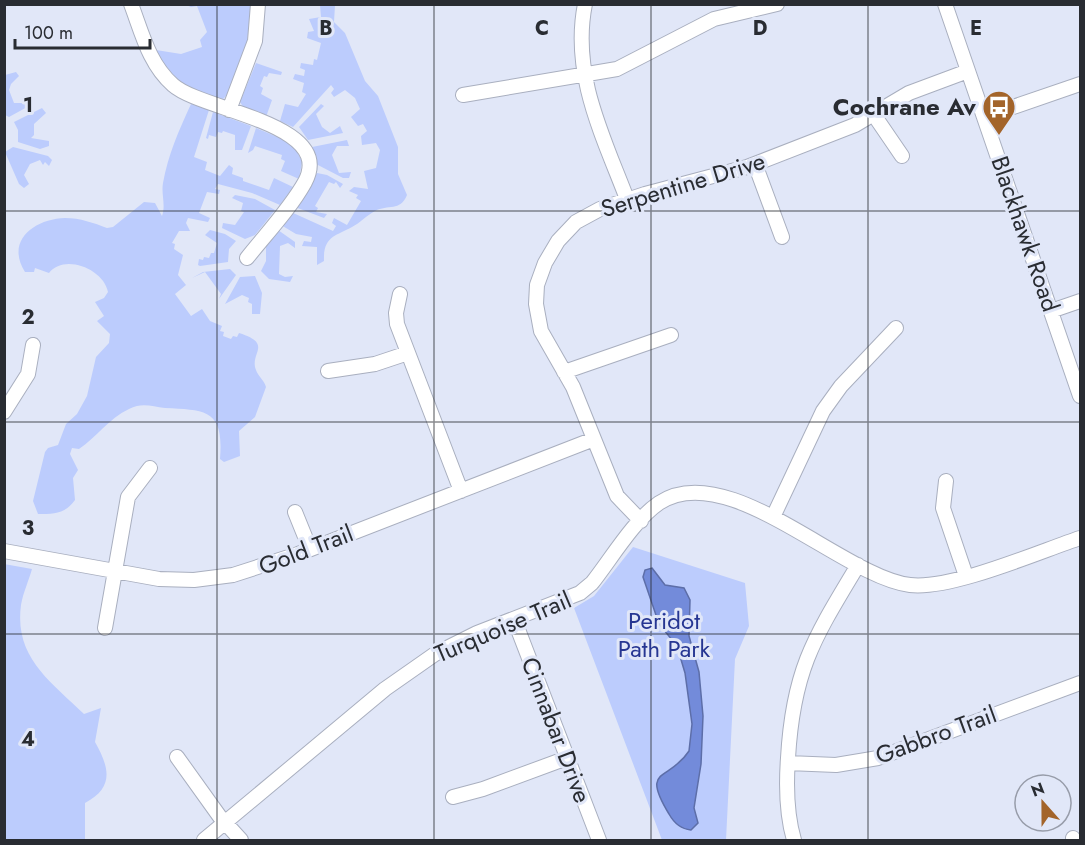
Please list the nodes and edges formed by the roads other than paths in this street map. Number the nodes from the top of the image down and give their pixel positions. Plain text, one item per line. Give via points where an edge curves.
1 (131, 4) edge
2 (258, 4) edge
3 (585, 4) edge
4 (777, 4) edge
5 (945, 4) edge
6 (969, 71) junction
7 (584, 75) junction
8 (1080, 84) edge
9 (463, 95) dead end
10 (230, 110) junction
11 (874, 115) junction
12 (984, 117) junction
13 (902, 156) dead end
14 (755, 164) junction
15 (627, 199) junction
16 (782, 237) dead end
17 (247, 258) dead end
18 (400, 294) dead end
19 (1080, 301) edge
20 (1051, 311) junction
21 (896, 328) dead end
22 (671, 335) dead end
23 (33, 345) dead end
24 (408, 353) junction
25 (328, 370) dead end
26 (564, 372) junction
27 (1080, 396) edge
28 (4, 412) edge
29 (594, 439) junction
30 (150, 468) dead end
31 (946, 481) dead end
32 (461, 491) junction
33 (295, 512) dead end
34 (773, 517) junction
35 (640, 521) junction
36 (1080, 538) edge
37 (310, 549) junction
38 (4, 551) edge
39 (858, 565) junction
40 (115, 571) junction
41 (966, 576) junction
42 (514, 619) junction
43 (105, 628) dead end
44 (1080, 683) edge
45 (177, 757) dead end
46 (567, 758) junction
47 (788, 763) junction
48 (453, 797) dead end
49 (225, 823) junction
50 (204, 840) edge
51 (242, 840) edge
52 (599, 840) edge
53 (794, 840) edge

1 - 10 street via 151,57 167,79 189,95
2 - 10 street via 255,41
3 - 7 street via 581,43
4 - 7 street via 714,19 623,67
5 - 6 street, Blackhawk Road
6 - 11 street, Serpentine Drive via 916,89
6 - 12 street, Blackhawk Road
7 - 9 street
7 - 15 street via 591,105
8 - 12 street
10 - 17 street via 294,136 309,159 305,182
11 - 13 street
11 - 14 street, Serpentine Drive
12 - 20 street, Blackhawk Road
14 - 15 street, Serpentine Drive
14 - 16 street
15 - 26 street, Serpentine Drive via 591,213 570,227 540,275 536,304 541,332
18 - 24 street via 396,319
19 - 20 street
20 - 27 street, Blackhawk Road
21 - 34 street via 823,411
22 - 26 street
23 - 28 street via 28,374
24 - 25 street via 375,364
24 - 32 street
26 - 29 street, Serpentine Drive
29 - 32 street, Gold Trail
29 - 35 street, Serpentine Drive via 617,496
30 - 40 street via 128,497
31 - 41 street via 943,508
32 - 37 street, Gold Trail
33 - 37 street
34 - 35 street, Turquoise Trail via 718,496 692,492 663,500
34 - 39 street, Turquoise Trail
35 - 42 street, Turquoise Trail via 586,589
36 - 41 street, Turquoise Trail
37 - 40 street, Gold Trail via 246,572 208,579 159,579
38 - 40 street, Gold Trail
39 - 41 street, Turquoise Trail via 882,578 910,585 932,585
39 - 47 street via 815,636 801,669 792,705
40 - 43 street
42 - 46 street, Cinnabar Drive
42 - 49 street, Turquoise Trail via 449,646 406,673
44 - 47 street, Gabbro Trail via 878,758 847,764
45 - 49 street
46 - 48 street
46 - 52 street, Cinnabar Drive
47 - 53 street via 786,796
49 - 50 street, Turquoise Trail
49 - 51 street

